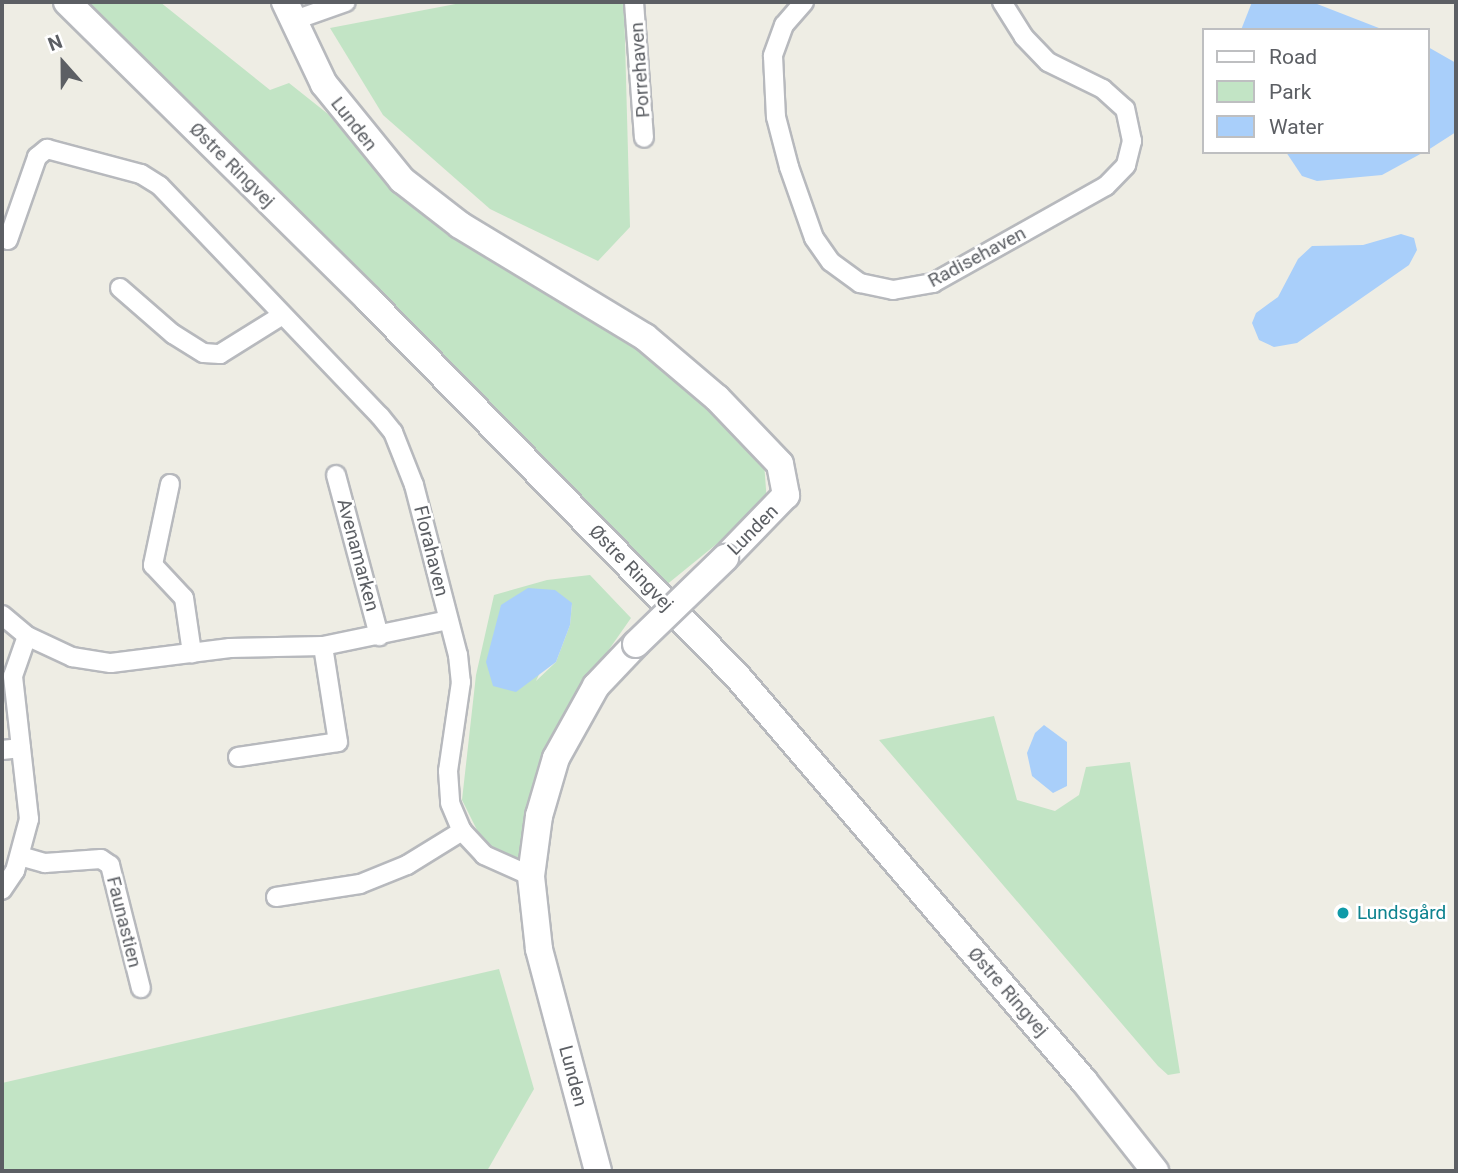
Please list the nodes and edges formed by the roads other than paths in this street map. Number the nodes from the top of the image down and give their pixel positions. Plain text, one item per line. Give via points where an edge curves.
1 (67, 2) edge
2 (346, 2) edge
3 (634, 2) edge
4 (804, 2) edge
5 (1002, 2) edge
6 (289, 12) edge
7 (644, 138) dead end
8 (8, 240) dead end
9 (120, 288) dead end
10 (281, 316) junction
11 (337, 475) dead end
12 (170, 484) dead end
13 (2, 615) edge
14 (448, 620) junction
15 (27, 636) junction
16 (379, 636) junction
17 (323, 646) junction
18 (192, 653) junction
19 (21, 747) junction
20 (2, 750) edge
21 (238, 757) dead end
22 (462, 831) junction
23 (20, 856) junction
24 (531, 876) junction
25 (2, 890) edge
26 (276, 897) dead end
27 (141, 988) dead end
28 (598, 1171) edge
29 (1155, 1171) edge

1 - 29 main road, Østre Ringvej via 368,299 737,676 1084,1081
2 - 6 street
3 - 7 street, Porrehaven
4 - 5 street, Radisehaven via 783,25 773,57 776,117 789,167 814,238 831,262 860,283 893,290 933,283 1106,186 1126,165 1132,141 1125,109 1103,89 1048,62 1024,37
6 - 24 main road, Lunden, bridge via 343,111 402,180 460,225 645,337 772,453 786,478 786,495 596,687 556,758 539,816
8 - 10 street, Florahaven via 37,157 47,149 57,149 152,179
9 - 10 street via 173,334 204,353 220,354
10 - 14 street, Florahaven via 393,432 414,485
11 - 16 street, Avenamarken
12 - 18 street via 153,565 184,598
13 - 15 street, Avenamarken
14 - 16 street, Avenamarken
14 - 22 street, Florahaven via 461,682 448,771 450,803
15 - 18 street, Avenamarken via 72,657 111,663
15 - 19 street via 13,677
16 - 17 street, Avenamarken
17 - 18 street, Avenamarken
17 - 21 street via 338,742
19 - 20 street
19 - 23 street via 29,796
22 - 24 street, Florahaven via 484,855
22 - 26 street via 407,865 360,884
23 - 25 street
23 - 27 street, Faunastien via 45,863 101,859 110,865
24 - 28 main road, Lunden via 539,950

